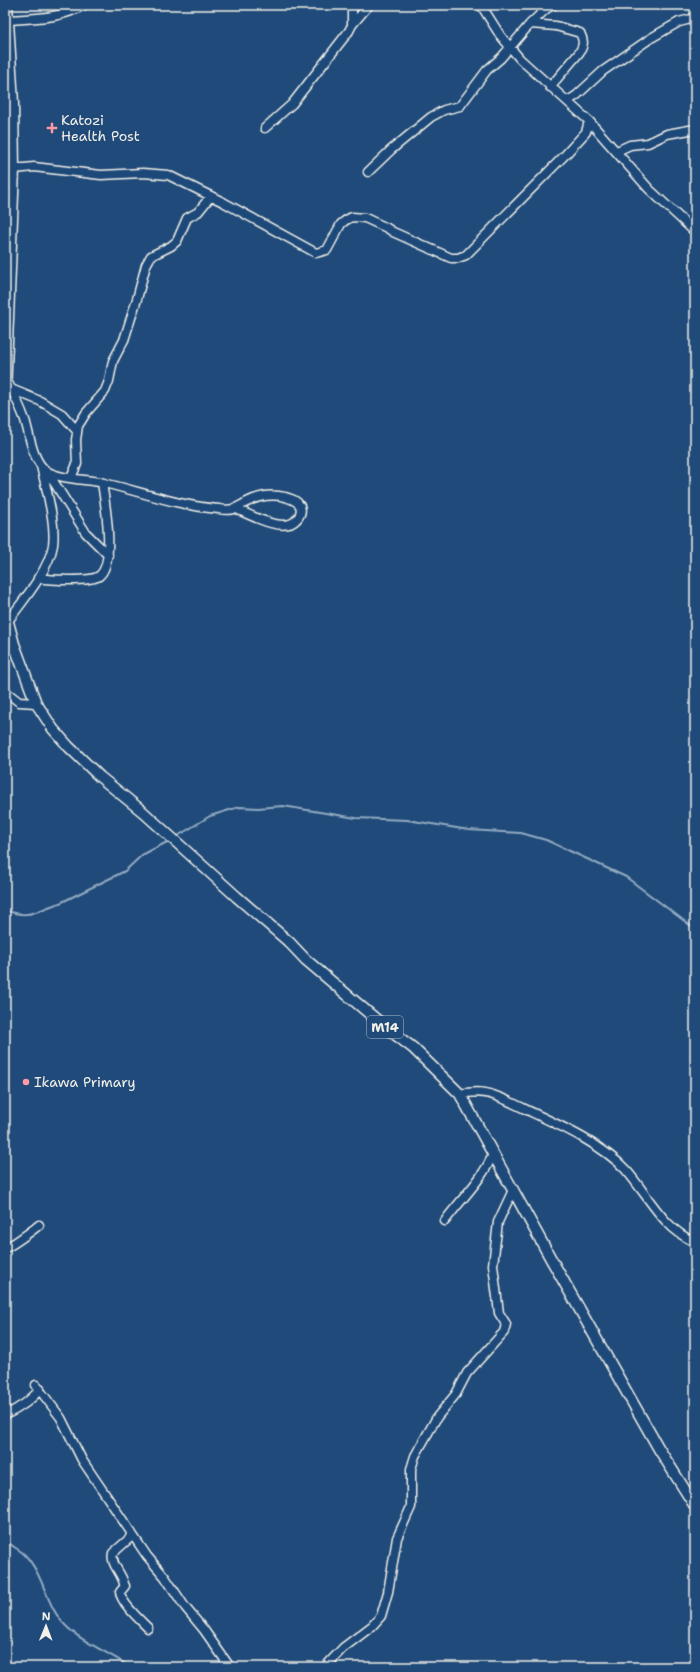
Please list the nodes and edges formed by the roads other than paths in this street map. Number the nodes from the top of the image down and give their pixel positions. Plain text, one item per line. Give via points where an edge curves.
1 (7, 5) edge
2 (84, 5) edge
3 (352, 5) edge
4 (369, 5) edge
5 (481, 5) edge
6 (553, 5) edge
7 (695, 18) edge
8 (8, 20) junction
9 (530, 24) junction
10 (352, 25) junction
11 (510, 48) junction
12 (550, 87) junction
13 (568, 101) junction
14 (589, 121) junction
15 (9, 126) edge
16 (265, 128) dead end
17 (695, 130) edge
18 (617, 151) junction
19 (9, 172) edge
20 (368, 172) dead end
21 (211, 196) junction
22 (695, 232) edge
23 (6, 379) edge
24 (8, 391) edge
25 (77, 431) junction
26 (44, 468) junction
27 (71, 478) junction
28 (102, 483) junction
29 (234, 508) junction
30 (108, 555) junction
31 (38, 578) junction
32 (6, 616) edge
33 (14, 644) junction
34 (5, 656) edge
35 (5, 691) edge
36 (36, 703) junction
37 (460, 1094) junction
38 (493, 1154) junction
39 (513, 1190) junction
40 (445, 1221) dead end
41 (39, 1225) dead end
42 (695, 1242) edge
43 (5, 1248) edge
44 (5, 1415) edge
45 (695, 1506) edge
46 (131, 1532) junction
47 (148, 1628) dead end
48 (230, 1667) edge
49 (325, 1667) edge

1 - 8 main road
2 - 8 street via 56,17
3 - 10 street
4 - 10 street
5 - 11 street
6 - 9 street
7 - 13 street via 678,22 650,38 603,71
8 - 15 main road
9 - 11 street
9 - 12 street via 567,28 580,33 584,40 579,52
10 - 16 street via 304,90 287,110
11 - 12 street
11 - 20 street via 487,70 460,106 431,117
12 - 13 street
13 - 14 street
14 - 18 street
14 - 21 street via 586,132 566,154 488,234 466,255 458,258 451,258 365,218 352,217 341,224 327,250 316,253
15 - 19 main road
17 - 18 street via 667,134 648,143 630,145
18 - 22 street via 649,189
19 - 21 street via 34,167 102,175 158,173 168,175
19 - 23 main road
21 - 25 street via 198,212 186,218 177,241 155,253 148,261 124,340 113,361 107,386 86,413
23 - 24 main road
24 - 25 street via 27,395 62,414
24 - 26 street via 17,399 33,448
25 - 27 street via 77,464
26 - 27 street
26 - 30 street via 86,533
26 - 31 street via 53,538 51,551
27 - 28 street
28 - 29 street via 167,501 205,508
28 - 30 street
29 - 29 street via 281,525 295,521 301,509 293,499 270,496 253,499
30 - 31 street via 104,571 96,578
31 - 32 street
32 - 33 main road, M14
33 - 34 street
33 - 36 main road, M14
35 - 36 street via 19,702
36 - 37 main road, M14 via 53,729 100,777 202,864 312,965 413,1048
37 - 38 main road, M14
37 - 42 street via 490,1094 558,1124 598,1147 625,1169 669,1225 679,1234
38 - 39 main road, M14
38 - 40 street via 486,1169
39 - 45 main road, M14 via 659,1448
39 - 49 street via 498,1222 493,1265 499,1313 506,1324 504,1332 467,1373 456,1394 437,1417 415,1456 411,1469 411,1507 397,1538 388,1592 381,1616
41 - 43 street
44 - 46 street via 34,1397 38,1387 61,1418 82,1460
46 - 47 street via 130,1538 113,1552 112,1556 125,1586 120,1596
46 - 48 street

